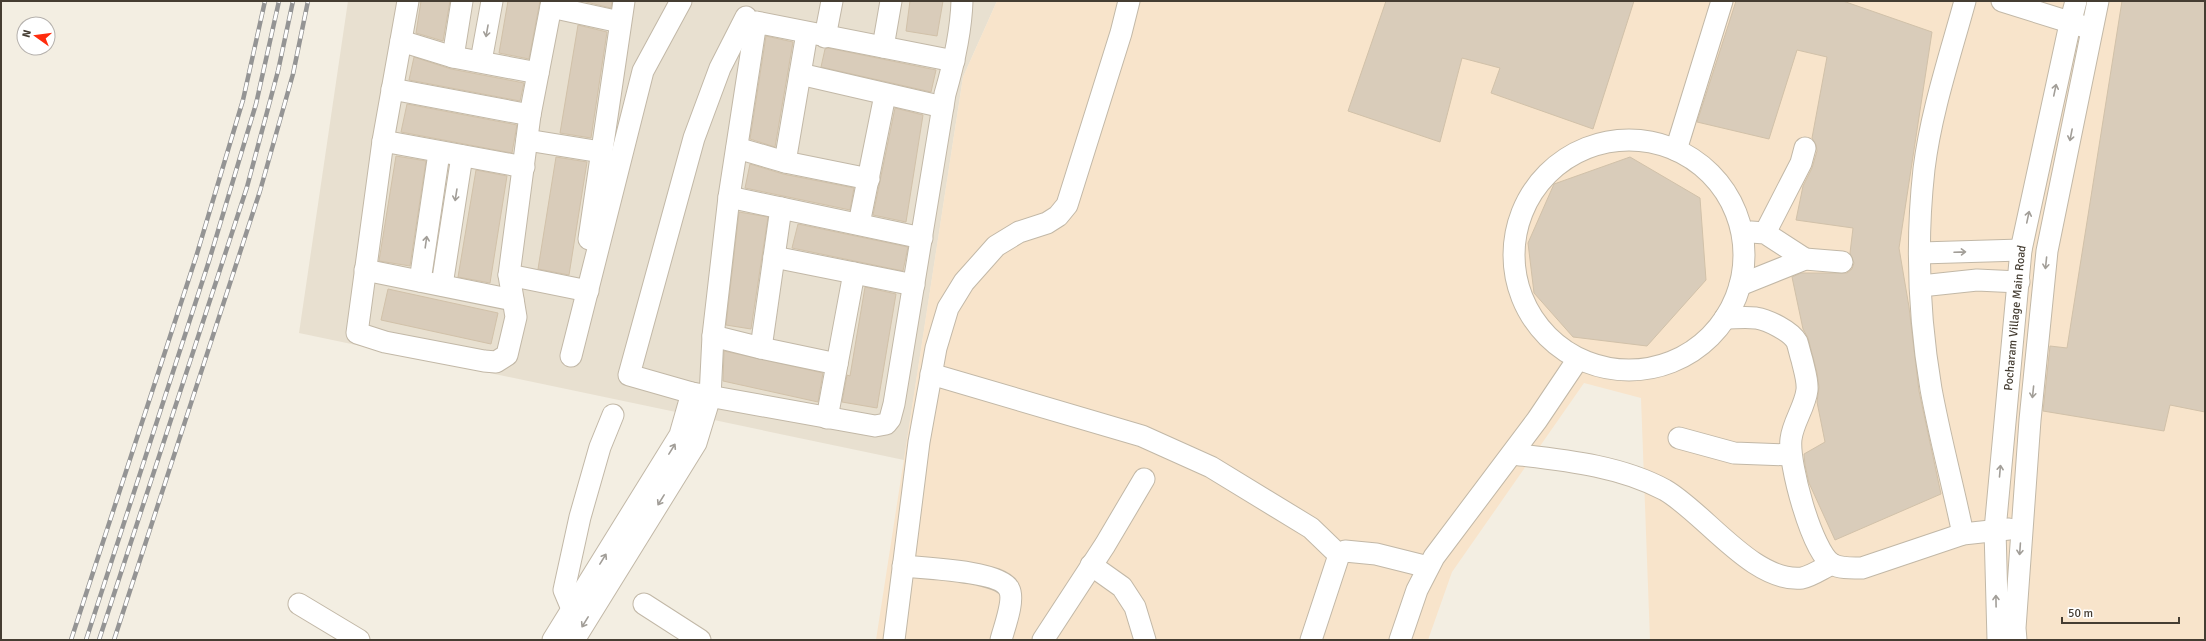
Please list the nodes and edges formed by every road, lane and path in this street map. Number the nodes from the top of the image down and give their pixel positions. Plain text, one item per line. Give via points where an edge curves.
1 (408, 1) edge
2 (462, 1) edge
3 (492, 1) edge
4 (624, 1) edge
5 (681, 1) edge
6 (832, 1) edge
7 (891, 1) edge
8 (962, 1) edge
9 (1129, 1) edge
10 (1722, 1) edge
11 (1965, 1) edge
12 (2002, 1) edge
13 (2076, 1) edge
14 (2098, 1) edge
15 (552, 4) edge
16 (751, 14) edge
17 (620, 22) junction
18 (2070, 24) junction
19 (2093, 28) junction
20 (816, 35) junction
21 (401, 41) junction
22 (883, 47) junction
23 (453, 56) junction
24 (481, 61) junction
25 (954, 61) junction
26 (538, 73) junction
27 (800, 74) junction
28 (392, 89) junction
29 (885, 95) junction
30 (943, 108) junction
31 (530, 115) junction
32 (527, 140) junction
33 (383, 141) junction
34 (737, 148) junction
35 (1805, 148) dead end
36 (1676, 150) junction
37 (439, 152) junction
38 (601, 152) junction
39 (462, 156) junction
40 (785, 162) junction
41 (524, 167) junction
42 (869, 179) junction
43 (729, 197) junction
44 (781, 208) junction
45 (859, 224) junction
46 (1741, 231) junction
47 (1765, 233) junction
48 (922, 238) junction
49 (2021, 250) junction
50 (1921, 253) junction
51 (774, 258) junction
52 (1806, 258) junction
53 (586, 262) dead end
54 (1842, 262) dead end
55 (365, 270) junction
56 (854, 273) junction
57 (509, 275) junction
58 (420, 281) junction
59 (2019, 282) junction
60 (442, 284) junction
61 (914, 285) junction
62 (1740, 285) junction
63 (1921, 286) junction
64 (588, 291) junction
65 (513, 300) junction
66 (1725, 318) junction
67 (713, 336) junction
68 (761, 348) junction
69 (571, 356) dead end
70 (1578, 359) junction
71 (838, 364) junction
72 (931, 374) junction
73 (701, 395) junction
74 (613, 414) dead end
75 (827, 418) junction
76 (1679, 438) dead end
77 (1512, 454) junction
78 (1790, 455) junction
79 (1144, 479) dead end
80 (2022, 527) junction
81 (1995, 530) junction
82 (1963, 534) junction
83 (1339, 555) junction
84 (1832, 564) junction
85 (1091, 565) junction
86 (904, 566) junction
87 (1428, 567) junction
88 (594, 591) junction
89 (299, 604) dead end
90 (644, 604) dead end
91 (572, 609) junction
92 (352, 638) edge
93 (553, 640) edge
94 (574, 640) edge
95 (700, 640) edge
96 (894, 640) edge
97 (1002, 640) edge
98 (1043, 640) edge
99 (1145, 640) edge
100 (1311, 640) edge
101 (1400, 640) edge
102 (1998, 640) edge
103 (2016, 640) edge

1 - 21 street
2 - 23 street
3 -> 24 street
4 - 17 street
5 - 64 street via 643,71
6 - 20 street
7 - 22 street
8 - 25 street
9 - 72 street via 1067,205 1058,216 1047,223 1019,232 996,246 964,282 948,308 940,328
10 - 36 street
11 - 50 street via 1938,101 1924,169
12 - 18 street
13 - 18 street, Pocharam Village Main Road
14 - 19 street, Pocharam Village Main Road
15 - 17 street
15 - 26 street
16 - 20 street
16 - 34 street
16 - 73 street via 720,68 694,138 629,375
17 - 38 street
18 - 19 street
49 -> 18 street, Pocharam Village Main Road
19 -> 80 street, Pocharam Village Main Road via 2047,251
20 - 22 street
20 - 27 street
21 - 23 street
21 - 28 street
22 - 25 street
23 - 24 street
24 - 26 street
25 - 30 street
26 - 31 street
27 - 29 street
27 - 40 street
28 - 31 street
28 - 33 street
29 - 30 street
29 - 42 street
30 - 48 street
31 - 32 street
32 - 38 street
32 - 41 street
33 - 37 street
33 - 55 street
34 - 40 street
34 - 43 street
35 - 47 street
36 - 46 street via 1696,162 1718,183 1728,198
36 - 70 street via 1654,143 1626,140 1583,150 1550,172 1529,199 1522,214 1515,248 1516,270 1522,298 1550,340
37 - 39 street
58 -> 37 street
38 - 53 street
39 - 41 street
39 -> 60 street
40 - 42 street
41 - 57 street
42 - 45 street
43 - 44 street
43 - 67 street
44 - 45 street
44 - 51 street
45 - 48 street
46 - 47 street
46 - 62 street via 1743,249
47 - 52 street
48 - 61 street
50 -> 49 street
49 - 59 street, Pocharam Village Main Road
50 - 63 street
51 - 56 street
51 - 68 street
52 - 54 street
52 - 62 street
55 - 58 street
55 - 65 street via 357,333 385,342 496,362 507,355 511,343 516,317
56 - 61 street
56 - 71 street
57 - 64 street
57 - 65 street
58 - 60 street
59 - 63 street via 1977,280
81 -> 59 street, Pocharam Village Main Road
60 - 65 street
61 - 75 street via 890,419 886,424 874,426
62 - 66 street
63 - 82 street via 1922,315 1932,390
64 - 69 street
66 - 70 street via 1703,343 1685,356 1659,366 1643,370 1610,369
66 - 78 street via 1761,320 1787,332 1796,341 1807,388 1791,437
67 - 68 street
67 - 73 street
68 - 71 street
70 - 77 street
71 - 75 street
72 - 83 street via 1142,436 1211,467 1311,528
72 - 86 street via 919,442
73 - 75 street
73 - 88 street via 696,443
74 - 91 street via 600,446 580,517 564,590
76 - 78 street via 1734,453
77 - 84 street via 1574,462 1631,476 1665,491 1761,568 1785,578 1804,578
77 - 87 street
78 - 84 street via 1805,512 1820,547
79 - 85 street
80 - 81 street
80 -> 103 street, Pocharam Village Main Road
81 - 82 street
102 -> 81 street, Pocharam Village Main Road
82 - 84 street via 1862,568 1846,568
83 - 87 street via 1345,551 1355,550
83 - 100 street
85 - 98 street
85 - 99 street via 1122,587 1135,607
86 - 96 street
86 - 97 street via 976,575 1004,583 1009,589 1011,600
87 - 101 street via 1417,590
88 - 91 street
88 -> 94 street
89 - 92 street
90 - 95 street
91 - 93 street

